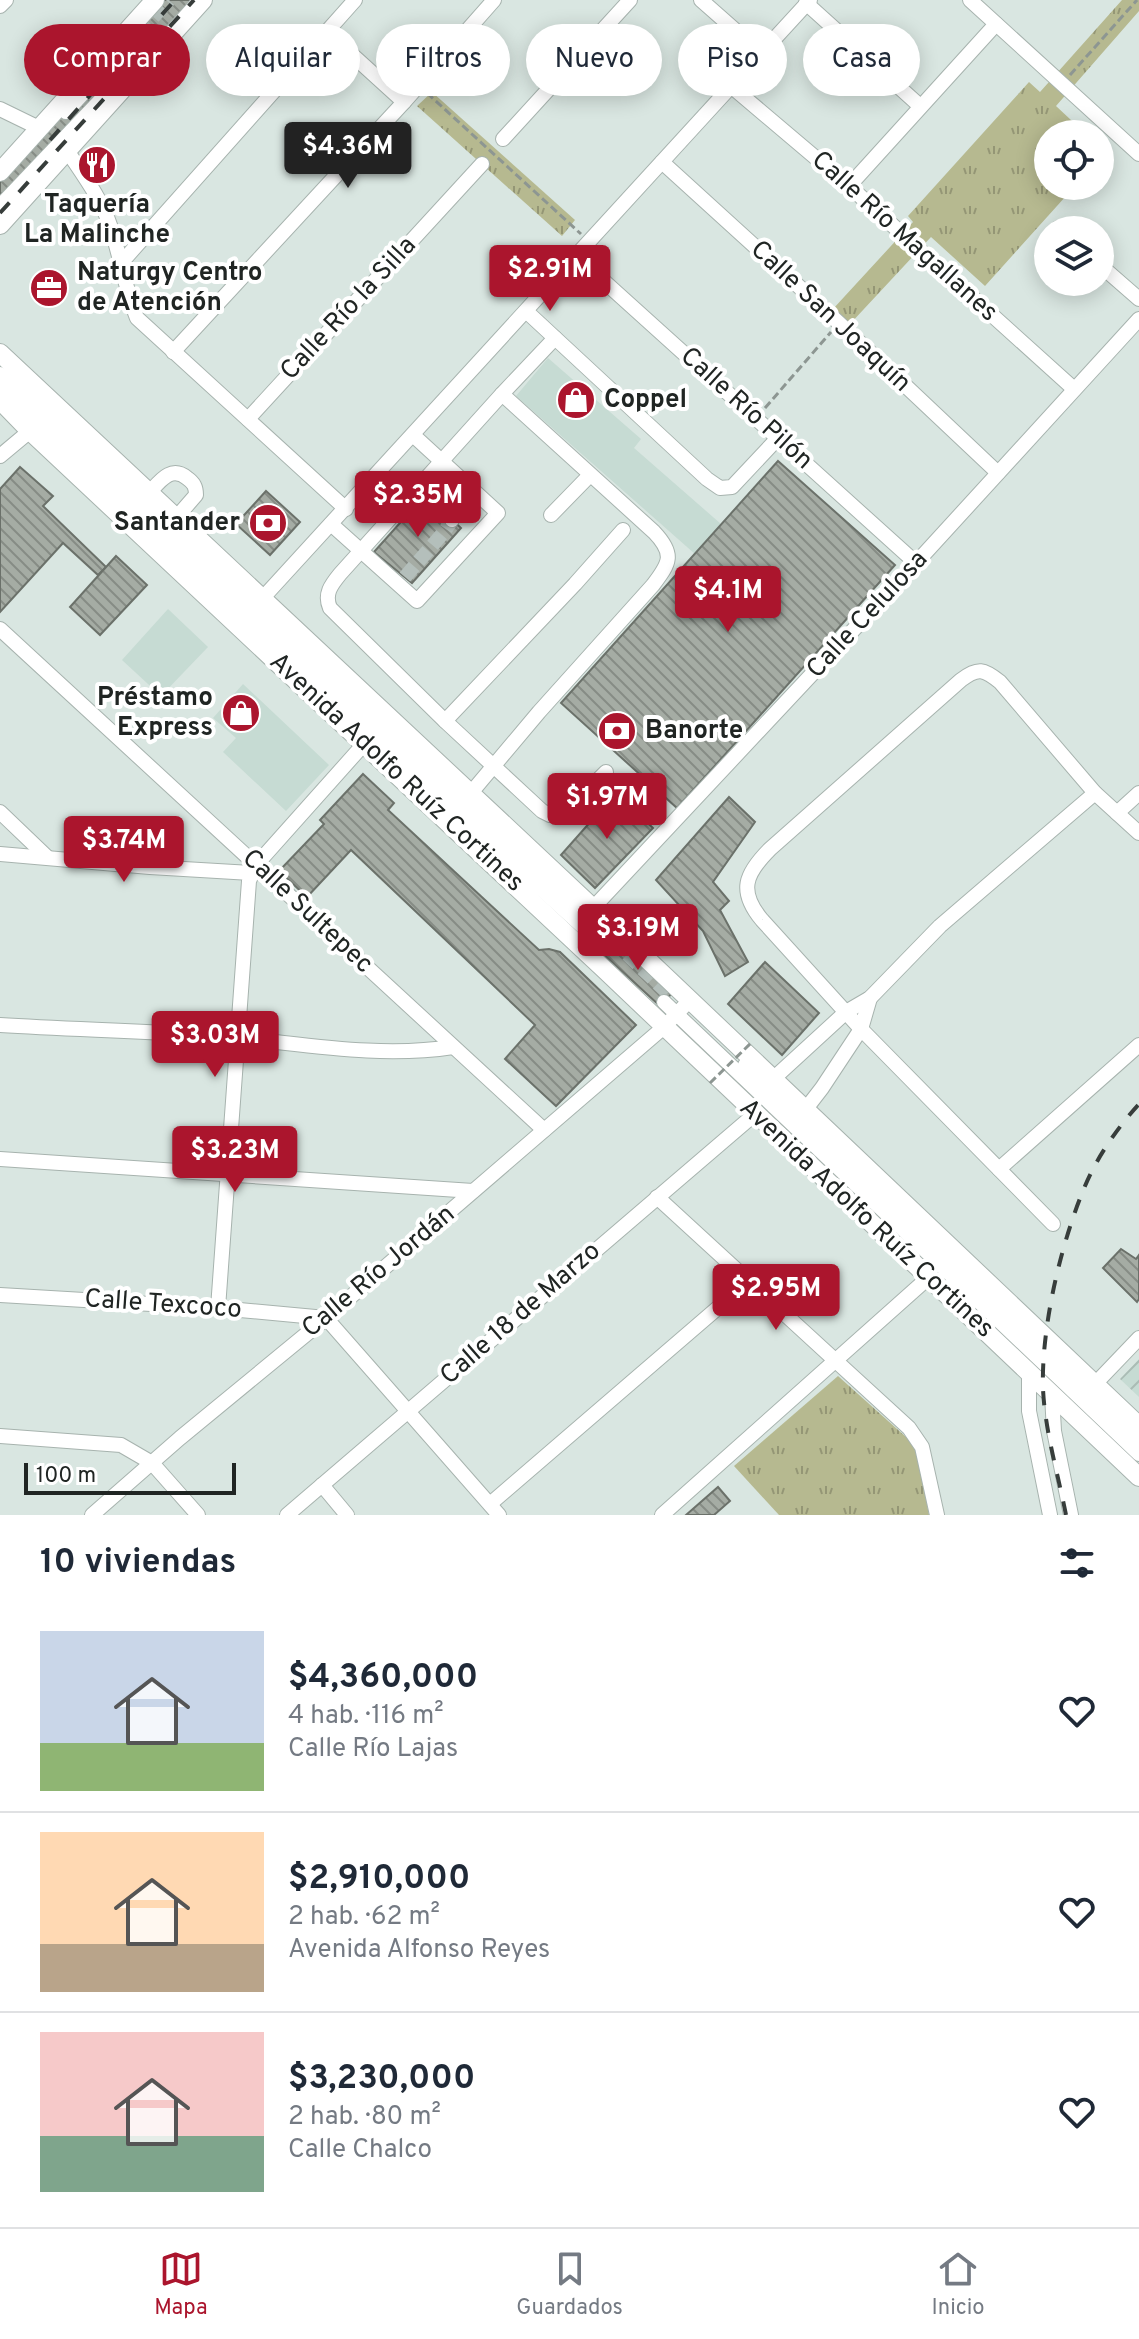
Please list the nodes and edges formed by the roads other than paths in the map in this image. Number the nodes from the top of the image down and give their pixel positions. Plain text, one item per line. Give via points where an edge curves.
1 (6, 0) edge
2 (155, 0) edge
3 (203, 0) edge
4 (355, 0) edge
5 (494, 0) edge
6 (630, 0) edge
7 (701, 0) edge
8 (970, 0) edge
9 (808, 2) edge
10 (0, 6) edge
11 (334, 24) edge
12 (728, 24) edge
13 (996, 24) junction
14 (787, 25) edge
15 (360, 62) edge
16 (81, 96) edge
17 (104, 96) edge
18 (270, 96) edge
19 (724, 96) edge
20 (743, 96) edge
21 (404, 102) junction
22 (920, 106) junction
23 (0, 109) edge
24 (39, 128) junction
25 (503, 139) dead end
26 (68, 152) junction
27 (1139, 154) edge
28 (662, 162) junction
29 (482, 164) dead end
30 (0, 172) edge
31 (0, 183) edge
32 (849, 186) junction
33 (0, 206) edge
34 (0, 225) edge
35 (576, 256) junction
36 (121, 263) junction
37 (1114, 277) edge
38 (1139, 299) edge
39 (526, 311) junction
40 (1139, 319) edge
41 (555, 338) junction
42 (173, 352) junction
43 (0, 353) edge
44 (0, 374) edge
45 (1074, 389) junction
46 (502, 394) junction
47 (0, 399) edge
48 (248, 419) junction
49 (30, 431) junction
50 (413, 435) junction
51 (778, 438) junction
52 (2, 450) edge
53 (441, 461) junction
54 (998, 473) junction
55 (589, 476) junction
56 (418, 487) junction
57 (149, 493) junction
58 (346, 509) junction
59 (551, 515) dead end
60 (176, 518) junction
61 (452, 520) dead end
62 (331, 524) junction
63 (623, 530) dead end
64 (361, 551) junction
65 (916, 563) junction
66 (250, 612) junction
67 (0, 629) edge
68 (445, 721) junction
69 (364, 744) junction
70 (494, 766) junction
71 (606, 772) dead end
72 (1095, 793) junction
73 (1139, 793) edge
74 (470, 794) junction
75 (0, 812) edge
76 (1117, 813) junction
77 (1139, 833) edge
78 (0, 854) edge
79 (47, 857) junction
80 (254, 869) junction
81 (593, 908) junction
82 (609, 944) tunnel mouth
83 (870, 998) junction
84 (667, 999) tunnel mouth
85 (679, 1012) junction
86 (846, 1012) junction
87 (0, 1025) edge
88 (861, 1029) junction
89 (236, 1038) junction
90 (1139, 1045) edge
91 (453, 1047) junction
92 (773, 1079) junction
93 (805, 1110) junction
94 (755, 1114) junction
95 (544, 1130) junction
96 (0, 1159) edge
97 (999, 1169) junction
98 (228, 1175) junction
99 (473, 1191) junction
100 (657, 1197) junction
101 (1053, 1224) dead end
102 (928, 1278) junction
103 (749, 1281) junction
104 (0, 1295) edge
105 (218, 1308) junction
106 (326, 1318) junction
107 (1139, 1338) edge
108 (834, 1360) junction
109 (1029, 1372) junction
110 (1095, 1384) junction
111 (1052, 1395) junction
112 (408, 1412) junction
113 (1139, 1426) edge
114 (0, 1436) edge
115 (1139, 1439) edge
116 (1139, 1454) edge
117 (152, 1463) junction
118 (1139, 1477) edge
119 (322, 1485) junction
120 (495, 1510) edge
121 (92, 1515) edge
122 (198, 1515) edge
123 (287, 1515) edge
124 (347, 1515) edge
125 (662, 1515) edge
126 (937, 1515) edge
127 (1050, 1515) edge
128 (1071, 1515) edge

1 - 10 street
2 - 24 main road
3 - 26 main road
4 - 11 street
5 - 21 street
6 - 25 street
7 - 12 street
8 - 13 street
9 - 14 street
9 - 22 street
13 - 22 street
13 - 27 street
15 - 21 street
16 - 31 street
17 - 33 street
18 - 36 street
19 - 28 street
20 - 32 street, Calle Río Magallanes
21 - 42 street
22 - 32 street
23 - 24 street
24 - 30 main road
26 - 34 main road
26 - 36 street via 98,198
28 - 35 street
28 - 54 street, Calle San Joaquín
29 - 48 street, Calle Río la Silla
32 - 45 street, Calle Río Magallanes
35 - 39 street
35 - 51 street, Calle Río Pilón
36 - 42 street via 137,318
37 - 38 street
39 - 41 street
39 - 50 street
40 - 45 street, Calle Celulosa
41 - 46 street
41 - 51 street via 720,488 732,487
42 - 48 street
43 - 57 main road, Avenida Adolfo Ruíz Cortines
44 - 66 street
45 - 54 street, Calle Celulosa
46 - 53 street
46 - 55 street
47 - 49 main road, Avenida Adolfo Ruíz Cortines
47 - 66 street
48 - 58 street
49 - 52 street
49 - 66 main road, Avenida Adolfo Ruíz Cortines
50 - 53 street
50 - 58 street
51 - 65 street, Calle Río Pilón
53 - 56 street
53 - 64 street via 498,513 417,601 401,581
54 - 65 street, Calle Celulosa
55 - 59 street
55 - 70 street via 661,540 668,553 665,570
56 - 61 street via 447,506
56 - 64 street
57 - 60 main road, Avenida Adolfo Ruíz Cortines
57 - 60 street via 172,472 190,480 196,495
58 - 62 street
60 - 66 main road, Avenida Adolfo Ruíz Cortines
62 - 64 street
62 - 66 street
63 - 68 street
64 - 68 street via 329,588 330,608
65 - 81 street, Calle Celulosa
66 - 69 main road, Avenida Adolfo Ruíz Cortines
66 - 74 main road, Avenida Adolfo Ruíz Cortines
66 - 82 street
67 - 80 street, Calle Sultepec
68 - 70 street
69 - 80 street
69 - 85 main road, Avenida Adolfo Ruíz Cortines
70 - 71 street via 533,805 557,816
70 - 74 street
72 - 76 street
72 - 83 street via 940,926
72 - 86 street via 993,677 978,671 961,680 770,849 750,874 747,897 752,908
73 - 76 street
74 - 81 main road, Avenida Adolfo Ruíz Cortines
75 - 79 street
76 - 77 street
78 - 79 street
79 - 80 street via 163,868
80 - 89 street
80 - 91 street, Calle Sultepec
81 - 85 main road, Avenida Adolfo Ruíz Cortines
83 - 86 street
83 - 88 street
84 - 85 street
85 - 92 main road, Avenida Adolfo Ruíz Cortines
85 - 94 main road, Avenida Adolfo Ruíz Cortines
85 - 95 street, Calle Río Jordán
85 - 115 street
85 - 116 street
86 - 88 street
86 - 92 street
87 - 89 street
88 - 93 street
88 - 97 street
89 - 91 street via 382,1052
89 - 98 street
90 - 97 street
91 - 95 street, Calle Sultepec
92 - 93 main road, Avenida Adolfo Ruíz Cortines
93 - 110 main road, Avenida Adolfo Ruíz Cortines
94 - 100 street, Calle 18 de Marzo
94 - 102 main road, Avenida Adolfo Ruíz Cortines
95 - 99 street, Calle Río Jordán
96 - 98 street
97 - 101 street
98 - 99 street
98 - 105 street
99 - 106 street, Calle Río Jordán
100 - 103 street
100 - 112 street, Calle 18 de Marzo
102 - 108 street
102 - 109 main road, Avenida Adolfo Ruíz Cortines
103 - 108 street
103 - 120 street
104 - 105 street, Calle Texcoco
105 - 106 street, Calle Texcoco
106 - 112 street
106 - 117 street, Calle Río Jordán
107 - 110 street
108 - 125 street
108 - 126 street via 916,1437
109 - 111 main road, Avenida Adolfo Ruíz Cortines
109 - 127 street via 1029,1411
110 - 113 main road, Avenida Adolfo Ruíz Cortines
111 - 118 main road, Avenida Adolfo Ruíz Cortines
111 - 128 street
112 - 119 street, Calle 18 de Marzo
112 - 120 street
114 - 117 street via 121,1445
117 - 121 street, Calle Río Jordán
117 - 122 street
119 - 123 street, Calle 18 de Marzo
119 - 124 street

